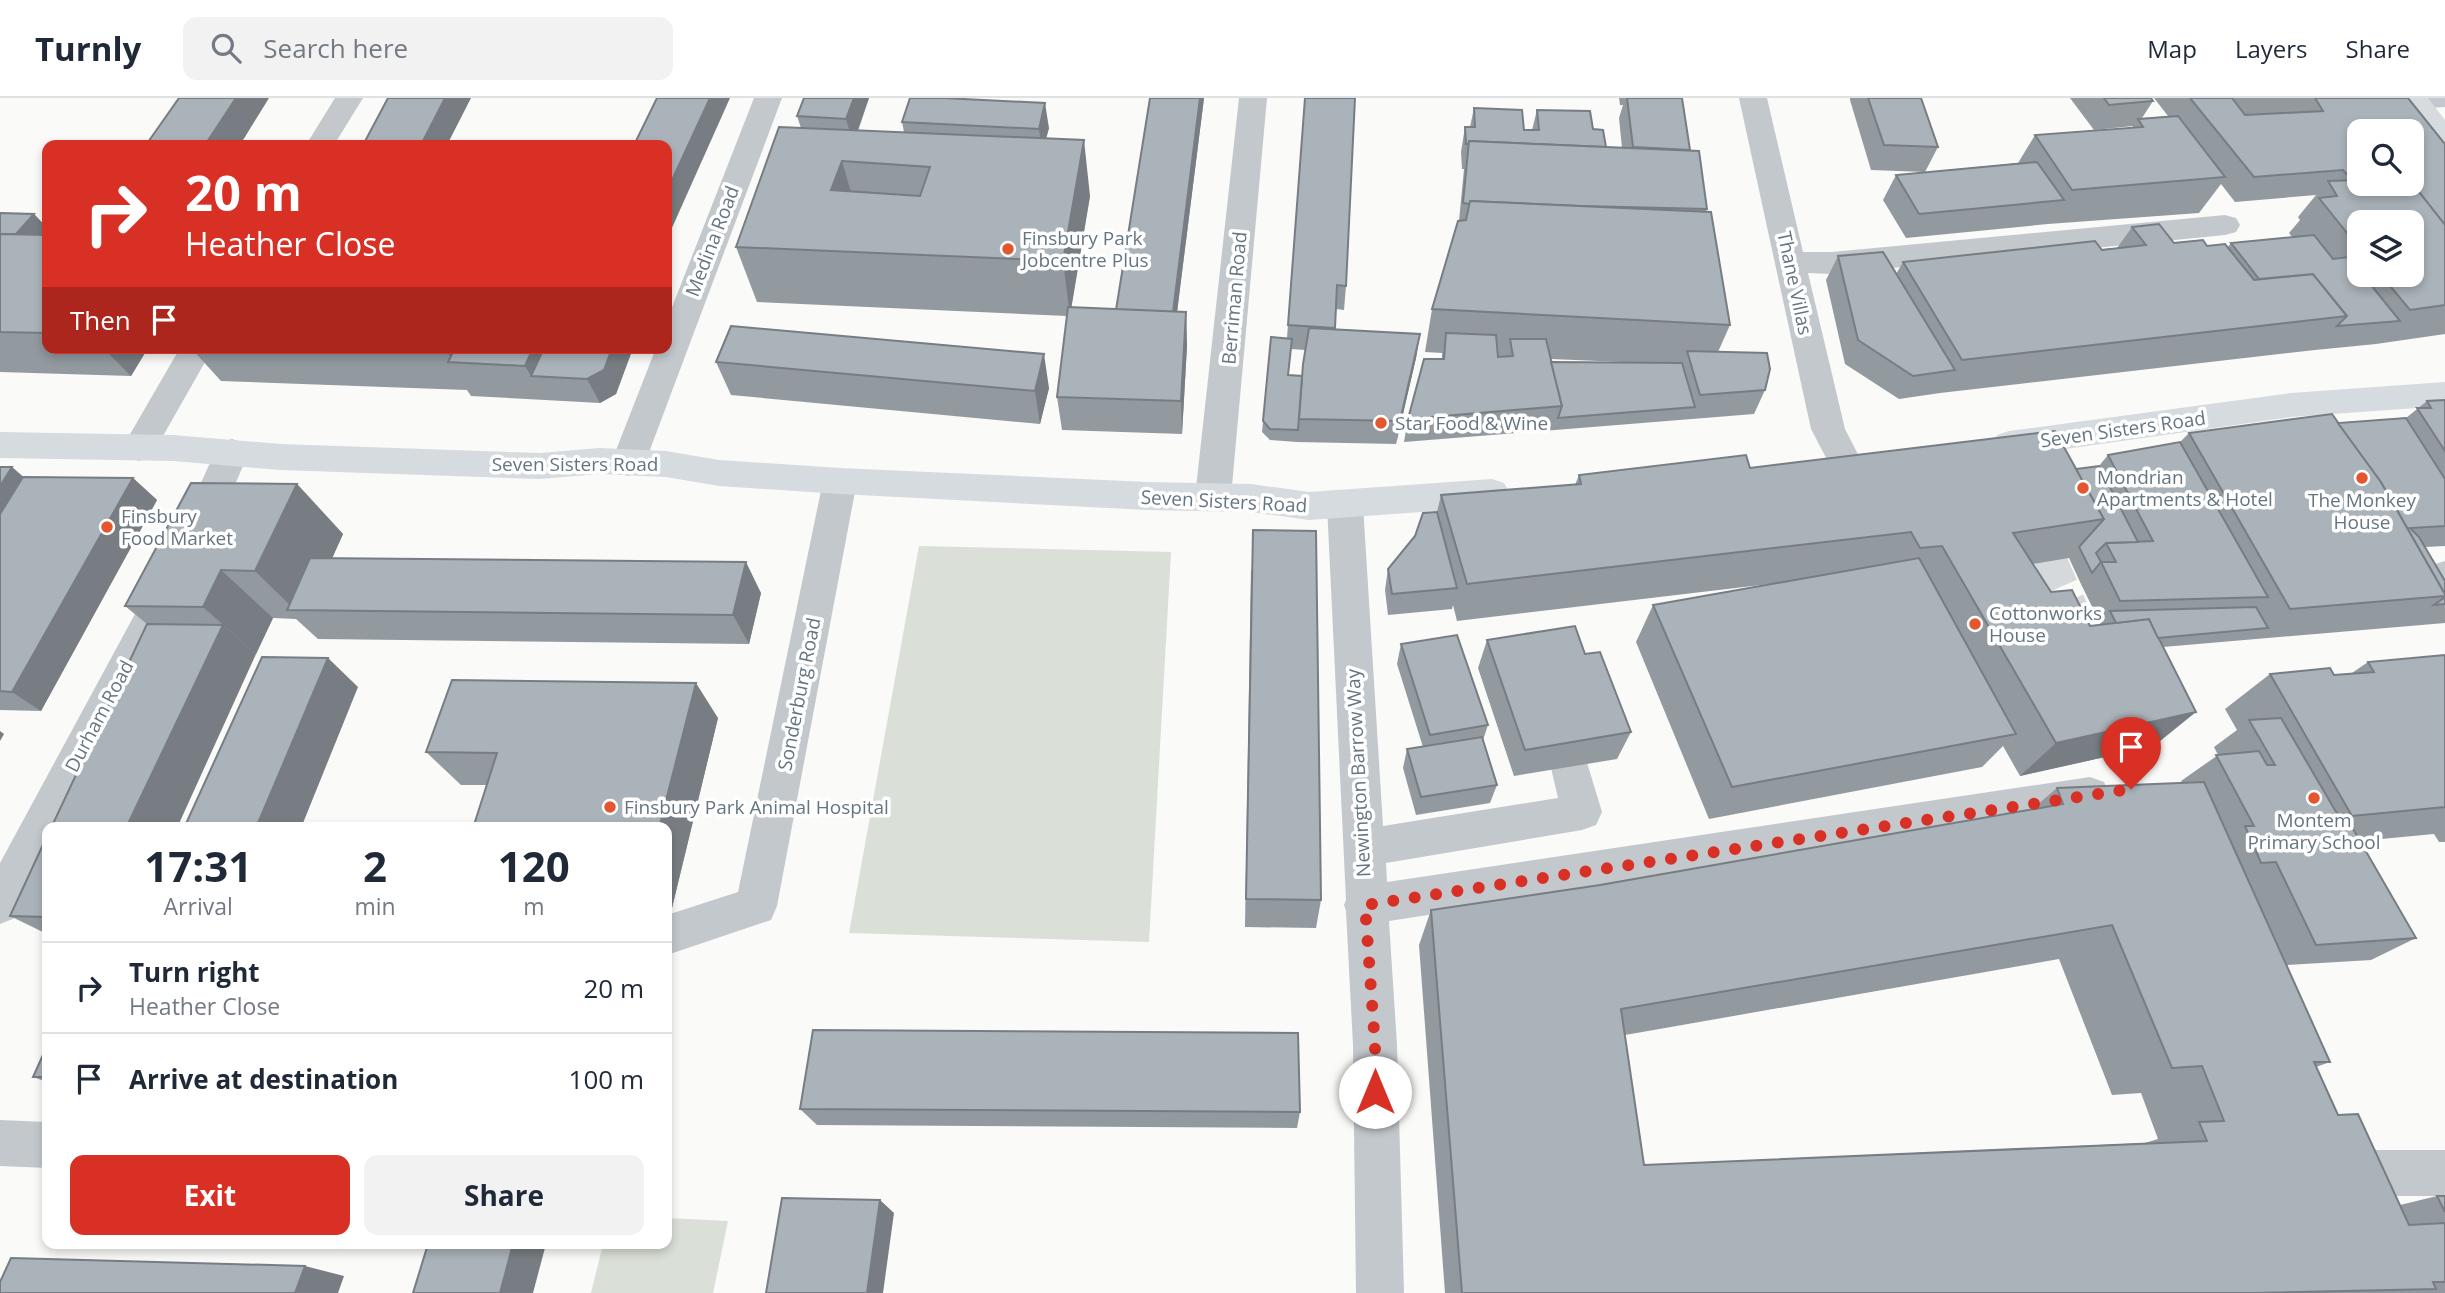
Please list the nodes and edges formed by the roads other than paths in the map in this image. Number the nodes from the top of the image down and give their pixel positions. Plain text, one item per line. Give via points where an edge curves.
1 (349, 98) edge
2 (768, 98) edge
3 (1253, 98) edge
4 (1753, 98) edge
5 (2445, 98) edge
6 (2414, 99) edge
7 (323, 140) edge
8 (2445, 140) edge
9 (2208, 204) edge
10 (1790, 262) junction
11 (193, 354) edge
12 (2445, 394) edge
13 (0, 445) edge
14 (1982, 447) edge
15 (139, 448) junction
16 (232, 452) junction
17 (1859, 462) joint
18 (628, 463) junction
19 (1805, 466) edge
20 (840, 481) junction
21 (1522, 490) edge
22 (1213, 497) junction
23 (1345, 505) junction
24 (1571, 768) edge
25 (2131, 789) edge
26 (43, 822) edge
27 (42, 825) edge
28 (1362, 848) junction
29 (0, 904) edge
30 (1365, 905) junction
31 (672, 933) edge
32 (0, 1143) edge
33 (42, 1145) edge
34 (2445, 1173) edge
35 (2322, 1174) edge
36 (1380, 1293) edge

1 - 7 street
2 - 18 street, Medina Road via 761,151
3 - 22 street, Berriman Road
4 - 10 street, Thane Villas
5 - 6 street
6 - 8 main road
9 - 10 street via 2225,225 1832,263
10 - 17 street, Thane Villas via 1826,421
11 - 15 street
12 - 14 main road, Seven Sisters Road via 2291,405
13 - 15 main road, Seven Sisters Road
15 - 16 main road, Seven Sisters Road
16 - 18 main road, Seven Sisters Road via 527,466
16 - 26 street, Durham Road via 206,514
17 - 19 main road
18 - 20 main road, Seven Sisters Road
20 - 22 main road, Seven Sisters Road
20 - 31 street, Sonderburg Road via 756,906
21 - 23 main road, Seven Sisters Road
22 - 23 main road, Seven Sisters Road
23 - 28 street, Newington Barrow Way
24 - 28 street via 1582,812
25 - 30 street
27 - 29 street, Durham Road
28 - 30 street, Newington Barrow Way
30 - 36 street, Newington Barrow Way via 1375,1045
32 - 33 street
34 - 35 street

